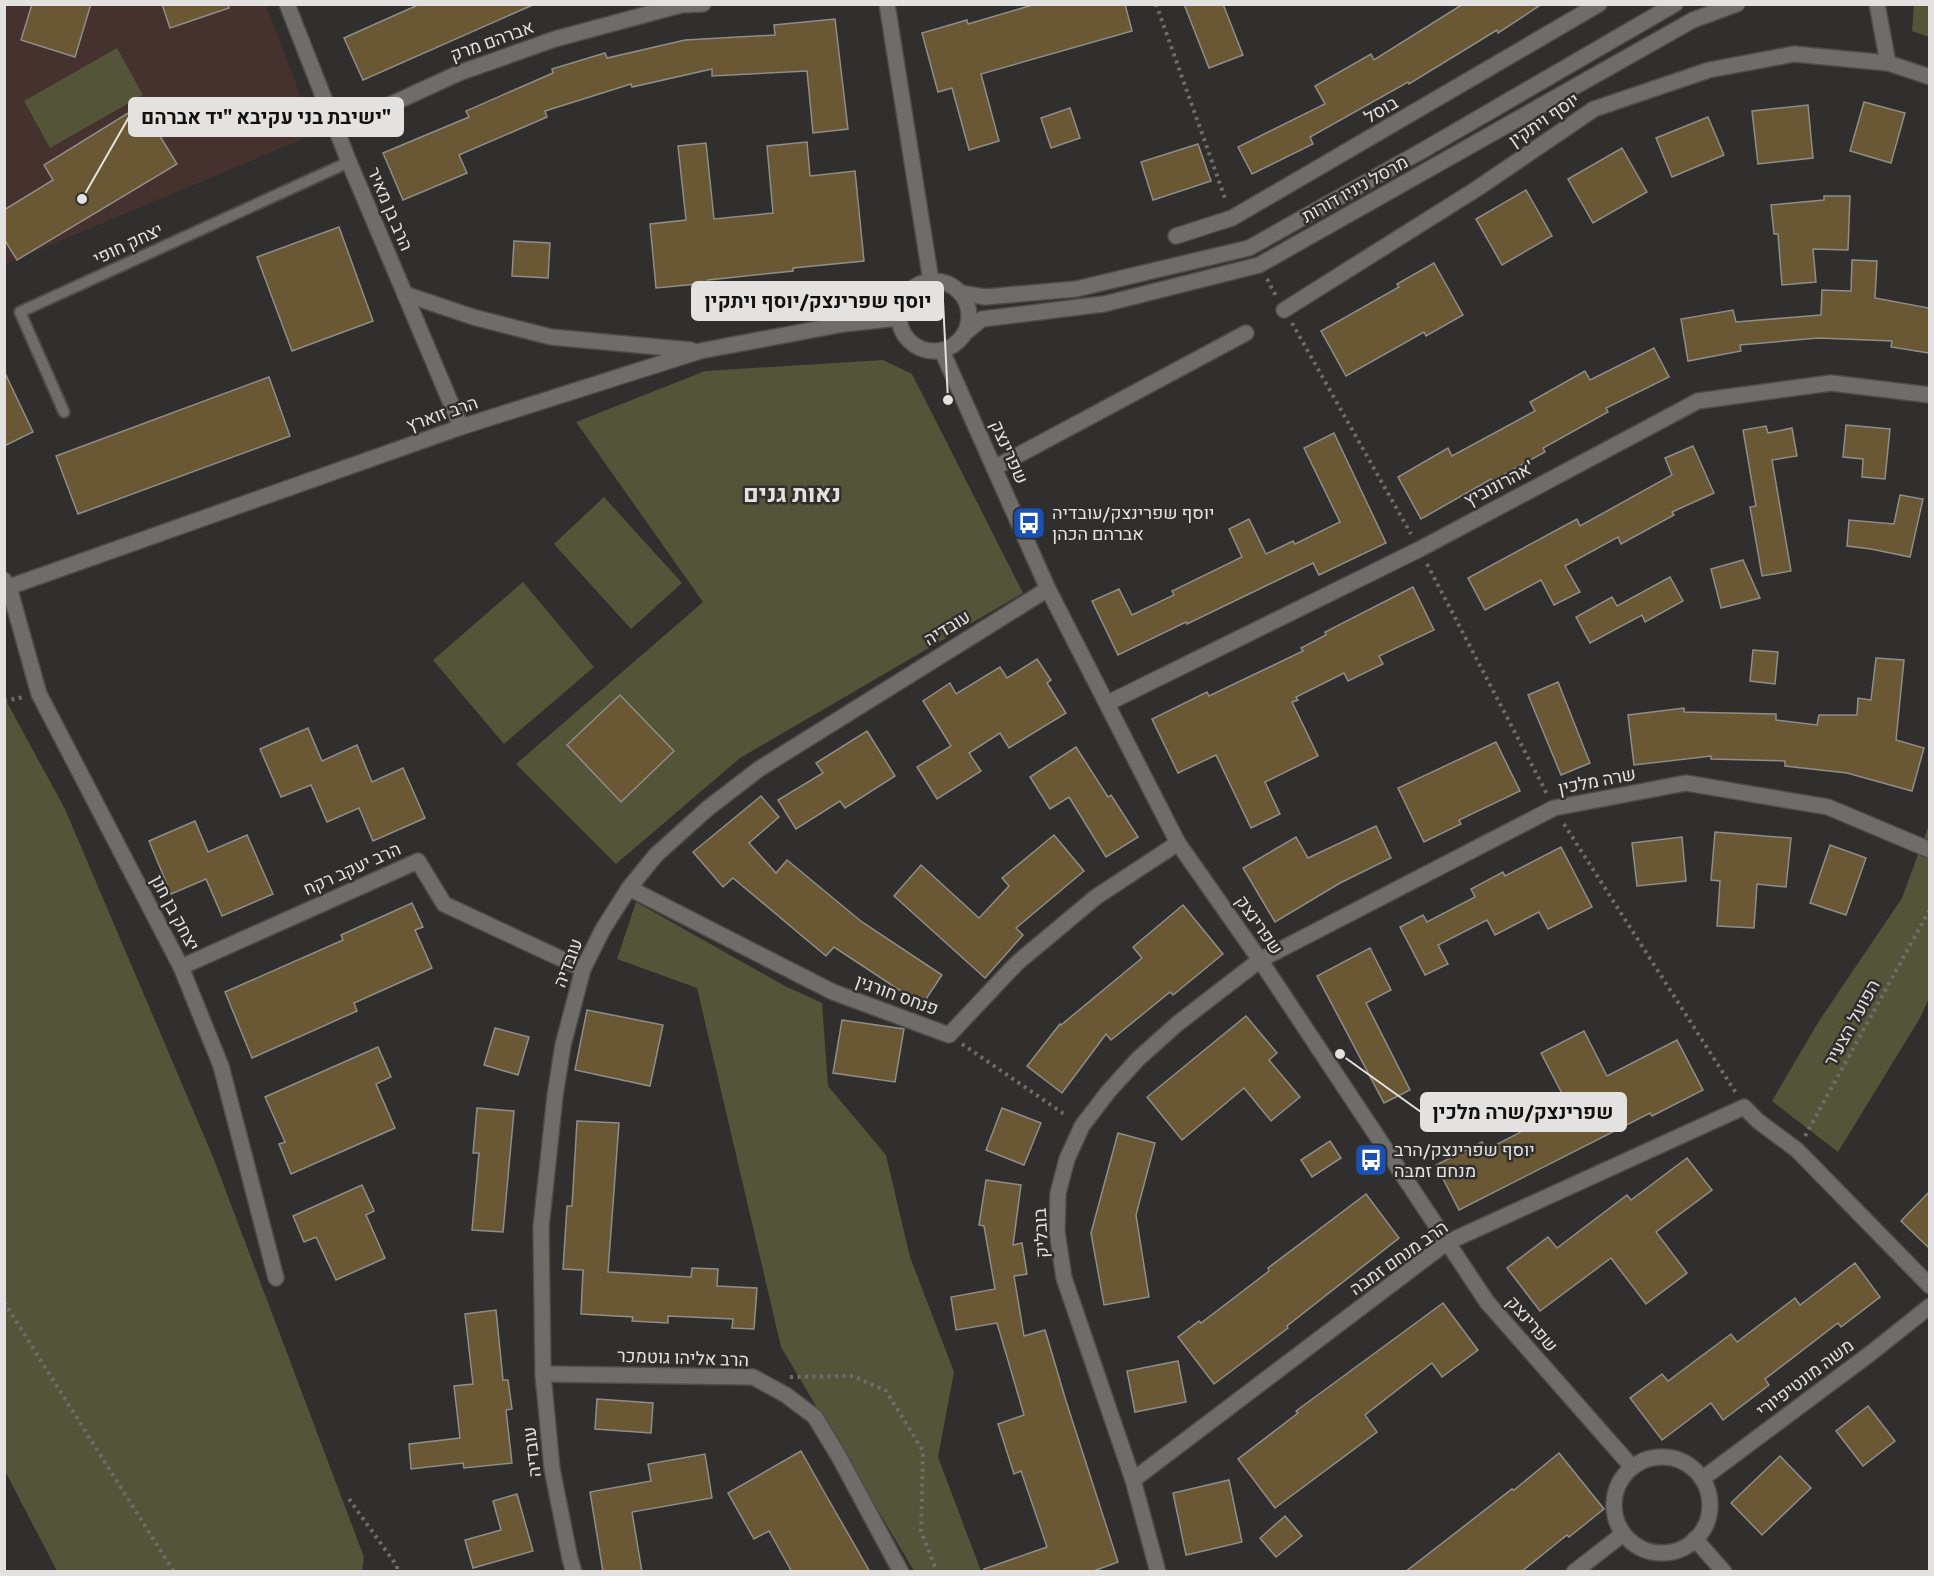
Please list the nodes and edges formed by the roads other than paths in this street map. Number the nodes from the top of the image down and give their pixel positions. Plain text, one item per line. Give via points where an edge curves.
1 (287, 4) edge
2 (703, 4) edge
3 (887, 4) edge
4 (1599, 4) edge
5 (1675, 4) edge
6 (1737, 4) edge
7 (1877, 4) edge
8 (1888, 63) junction
9 (1929, 77) edge
10 (337, 129) junction
11 (349, 162) junction
12 (1176, 236) dead end
13 (931, 281) junction
14 (960, 293) junction
15 (405, 294) junction
16 (1284, 310) road end
17 (899, 318) junction
18 (966, 332) junction
19 (1246, 333) dead end
20 (700, 351) junction
21 (942, 351) junction
22 (1929, 395) edge
23 (64, 412) dead end
24 (462, 427) junction
25 (994, 468) junction
26 (7, 583) edge
27 (1048, 589) junction
28 (1108, 704) junction
29 (1178, 843) junction
30 (1929, 850) edge
31 (629, 888) junction
32 (1260, 960) junction
33 (181, 967) junction
34 (583, 969) junction
35 (1446, 1243) junction
36 (276, 1278) dead end
37 (1929, 1286) edge
38 (1929, 1306) edge
39 (543, 1374) junction
40 (1632, 1467) junction
41 (1702, 1479) junction
42 (1133, 1480) junction
43 (1623, 1534) junction
44 (1695, 1539) junction
45 (574, 1572) edge
46 (901, 1572) edge
47 (1158, 1572) edge
48 (1574, 1572) edge
49 (1724, 1572) edge

1 - 10 street, הרב בן מאיר
2 - 10 street, אברהם מרק via 681,5 555,39 459,73
3 - 13 street
4 - 12 street, בוסל via 1232,218
5 - 14 street, מרסל ניניו דורות via 1249,248 1076,289 986,297
6 - 18 street, מרסל ניניו דורות via 1693,20 1259,265 1104,304 982,319
7 - 8 street
8 - 9 street, יוסף ויתקין
8 - 16 street, יוסף ויתקין via 1794,54 1709,70 1594,109 1478,188
10 - 11 street, הרב בן מאיר
11 - 15 street, הרב בן מאיר
11 - 23 lane, יצחק חופי via 20,312
13 - 14 street via 952,286
13 - 17 street via 907,294
14 - 18 street via 969,311
15 - 20 street via 551,337
15 - 24 street, הרב בן מאיר
17 - 20 street, הרב זוארץ via 844,324
17 - 21 street via 908,340 918,348
18 - 21 street via 956,344
19 - 25 street
20 - 24 street, הרב זוארץ
21 - 25 street, שפרינצק
22 - 28 street, אהרונוביץ' via 1831,383 1698,401 1420,549
24 - 26 street, הרב זוארץ
25 - 27 street, שפרינצק
26 - 33 street, יצחק בן חנן via 39,694
27 - 28 street, שפרינצק
27 - 31 street, עובדיה via 759,769 656,855
28 - 29 street, שפרינצק
29 - 31 street, פנחס חורגין via 1096,897 1017,963 949,1035 833,992
29 - 32 street, שפרינצק
30 - 32 street, שרה מלכין via 1828,807 1686,783 1554,808
31 - 34 street, עובדיה
32 - 35 street, שפרינצק
32 - 42 street, בובליק via 1178,1024 1108,1092 1082,1126 1058,1193 1057,1232 1064,1278
33 - 34 street, הרב יעקב רקח via 418,861 444,904
33 - 36 street, יצחק בן חנן via 221,1066
34 - 39 street, עובדיה via 562,1045 541,1227
35 - 37 street, הרב מנחם זמבה via 1744,1107 1797,1150
35 - 40 street, שפרינצק via 1487,1302
35 - 42 street, הרב מנחם זמבה
38 - 41 street, משה מונטיפיורי
39 - 45 street, עובדיה via 552,1469
39 - 46 street, הרב אליהו גוטמכר via 753,1377 786,1395 814,1417
40 - 41 street via 1662,1457 1692,1467
40 - 43 street via 1622,1478 1614,1506
41 - 44 street via 1709,1494 1710,1510
42 - 47 street, בובליק
43 - 44 street via 1650,1552 1682,1549
43 - 48 street
44 - 49 street

